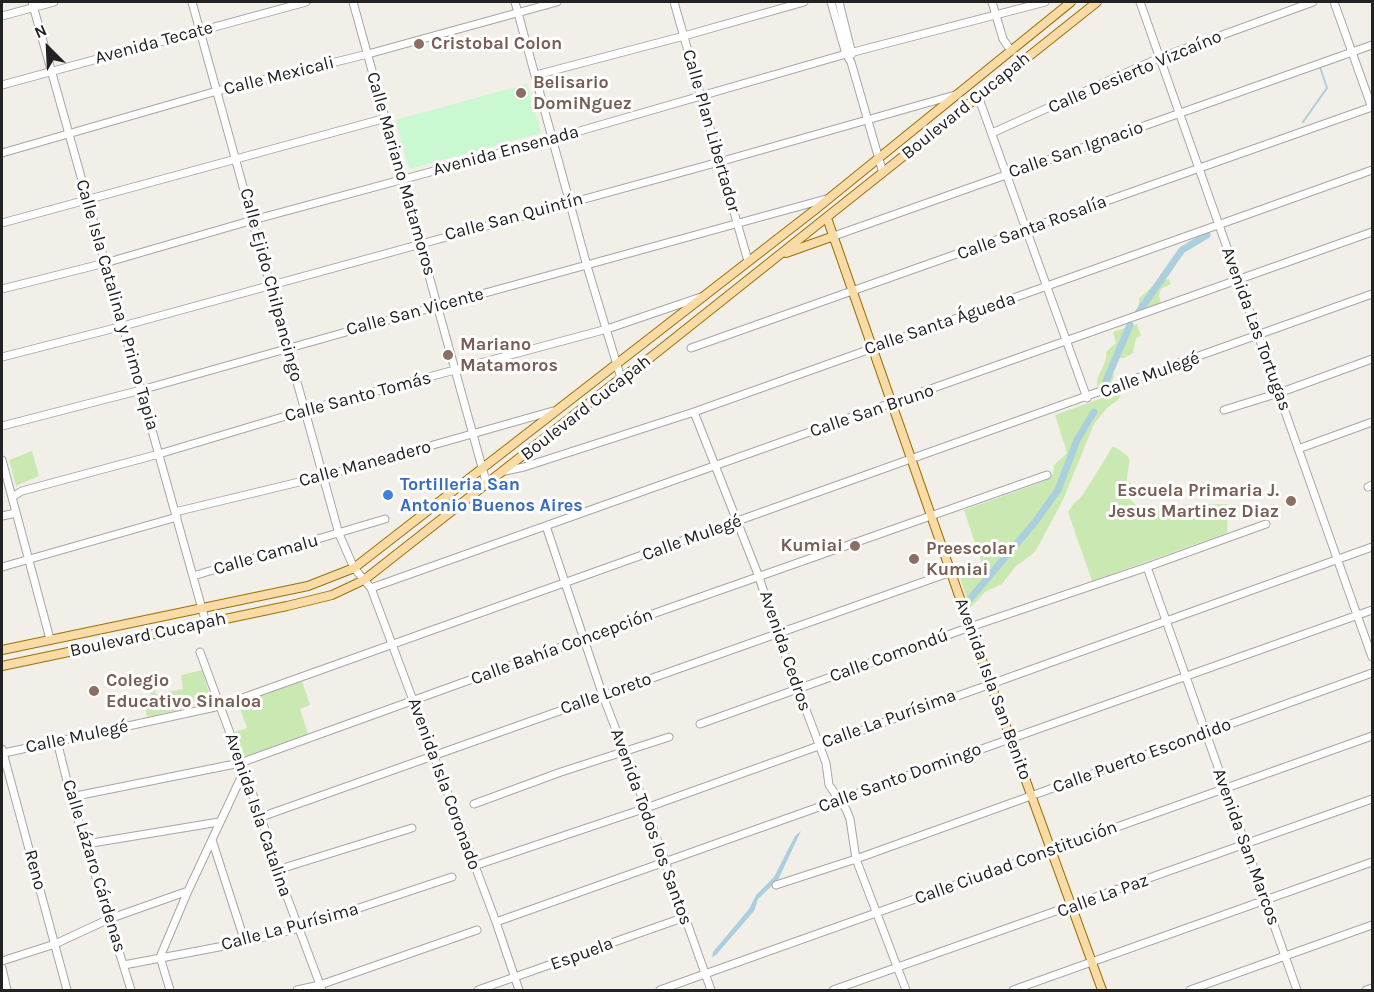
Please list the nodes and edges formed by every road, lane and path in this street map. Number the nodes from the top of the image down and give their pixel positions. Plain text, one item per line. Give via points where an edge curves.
1 (54, 2) edge
2 (192, 2) edge
3 (306, 2) edge
4 (353, 2) edge
5 (515, 2) edge
6 (557, 2) edge
7 (674, 2) edge
8 (804, 2) edge
9 (831, 2) edge
10 (839, 2) edge
11 (992, 2) edge
12 (1045, 2) edge
13 (1071, 2) edge
14 (1097, 2) edge
15 (1140, 2) edge
16 (1313, 2) edge
17 (1334, 2) edge
18 (33, 4) edge
19 (518, 12) junction
20 (996, 15) junction
21 (2, 16) edge
22 (201, 30) junction
23 (684, 36) junction
24 (1372, 45) edge
25 (1011, 51) junction
26 (849, 53) junction
27 (1353, 53) junction
28 (368, 54) junction
29 (1159, 58) junction
30 (51, 71) junction
31 (536, 75) junction
32 (2, 85) edge
33 (218, 91) junction
34 (957, 94) junction
35 (978, 96) junction
36 (701, 97) junction
37 (1372, 107) edge
38 (1178, 114) junction
39 (386, 118) junction
40 (868, 120) junction
41 (992, 133) junction
42 (69, 134) junction
43 (552, 139) junction
44 (2, 153) edge
45 (878, 158) junction
46 (237, 160) junction
47 (719, 162) junction
48 (1199, 168) junction
49 (1372, 170) edge
50 (883, 173) junction
51 (1006, 175) junction
52 (403, 180) junction
53 (830, 198) junction
54 (87, 199) junction
55 (569, 202) junction
56 (827, 218) junction
57 (254, 220) junction
58 (2, 223) edge
59 (736, 224) junction
60 (1219, 225) junction
61 (1026, 230) junction
62 (1372, 232) edge
63 (834, 236) junction
64 (420, 243) junction
65 (779, 256) junction
66 (748, 261) junction
67 (105, 263) junction
68 (587, 266) junction
69 (1239, 281) junction
70 (271, 284) junction
71 (1046, 287) junction
72 (2, 289) edge
73 (853, 290) junction
74 (1372, 294) edge
75 (703, 296) junction
76 (438, 306) junction
77 (123, 326) junction
78 (607, 329) junction
79 (1258, 336) junction
80 (1066, 342) junction
81 (638, 346) junction
82 (289, 347) junction
83 (691, 348) dead end
84 (872, 348) junction
85 (2, 357) edge
86 (1372, 359) edge
87 (646, 361) junction
88 (616, 362) junction
89 (456, 371) junction
90 (621, 378) junction
91 (141, 390) junction
92 (1279, 393) junction
93 (1087, 398) junction
94 (891, 404) junction
95 (306, 410) junction
96 (1224, 410) dead end
97 (553, 411) junction
98 (694, 412) junction
99 (1372, 422) edge
100 (2, 426) edge
101 (474, 434) junction
102 (1298, 449) junction
103 (159, 454) junction
104 (911, 460) junction
105 (2, 465) edge
106 (716, 465) junction
107 (483, 467) junction
108 (505, 471) junction
109 (324, 476) junction
110 (1047, 476) dead end
111 (488, 485) junction
112 (12, 497) junction
113 (15, 513) junction
114 (176, 515) junction
115 (2, 516) edge
116 (931, 516) junction
117 (385, 519) dead end
118 (737, 521) junction
119 (1266, 524) dead end
120 (546, 526) junction
121 (339, 534) junction
122 (1372, 547) edge
123 (28, 560) junction
124 (1338, 560) junction
125 (2, 567) edge
126 (1147, 567) junction
127 (354, 568) junction
128 (951, 572) junction
129 (193, 576) junction
130 (759, 577) junction
131 (364, 580) junction
132 (566, 584) junction
133 (371, 588) junction
134 (202, 608) junction
135 (1372, 610) edge
136 (1358, 615) junction
137 (1166, 621) junction
138 (206, 623) junction
139 (970, 627) junction
140 (777, 633) junction
141 (50, 639) junction
142 (585, 639) junction
143 (392, 645) junction
144 (2, 650) edge
145 (200, 652) dead end
146 (1372, 657) edge
147 (2, 666) edge
148 (1372, 673) edge
149 (1186, 677) junction
150 (991, 683) junction
151 (798, 689) junction
152 (603, 696) junction
153 (413, 701) junction
154 (220, 706) junction
155 (700, 724) dead end
156 (1206, 733) junction
157 (1372, 736) edge
158 (669, 737) dead end
159 (1011, 739) junction
160 (57, 741) junction
161 (818, 745) junction
162 (3, 751) edge
163 (624, 751) junction
164 (433, 757) junction
165 (240, 763) junction
166 (244, 771) junction
167 (1225, 789) junction
168 (1031, 795) junction
169 (71, 797) junction
170 (838, 800) junction
171 (1372, 800) edge
172 (474, 804) dead end
173 (646, 808) junction
174 (261, 817) junction
175 (219, 822) junction
176 (412, 828) dead end
177 (212, 840) junction
178 (86, 844) junction
179 (1245, 845) junction
180 (1051, 851) junction
181 (856, 859) junction
182 (1372, 862) edge
183 (666, 863) junction
184 (474, 866) junction
185 (277, 870) junction
186 (452, 877) dead end
187 (776, 885) dead end
188 (188, 891) junction
189 (1265, 900) junction
190 (1071, 907) junction
191 (878, 913) junction
192 (685, 917) junction
193 (108, 919) junction
194 (496, 922) junction
195 (1372, 926) edge
196 (298, 928) junction
197 (477, 930) dead end
198 (245, 942) junction
199 (56, 944) junction
200 (160, 957) junction
201 (1285, 957) junction
202 (2, 961) edge
203 (1091, 962) junction
204 (124, 965) junction
205 (2, 968) edge
206 (898, 968) junction
207 (705, 974) junction
208 (514, 978) junction
209 (321, 988) edge
210 (1372, 988) edge
211 (7, 990) edge
212 (67, 990) edge
213 (131, 990) edge
214 (170, 990) edge
215 (297, 990) edge
216 (478, 990) edge
217 (519, 990) edge
218 (660, 990) edge
219 (711, 990) edge
220 (833, 990) edge
221 (906, 990) edge
222 (1013, 990) edge
223 (1102, 990) edge
224 (1190, 990) edge
225 (1297, 990) edge
226 (1366, 990) edge

1 - 18 street
2 - 22 street, Calle Ejido Chilpancingo
3 - 22 street, Avenida Tecate
4 - 28 street, Calle Mariano Matamoros
5 - 19 street
6 - 19 street, Calle Mexicali
7 - 23 street, Calle Plan Libertador
8 - 23 street
9 - 26 street
10 - 26 street
11 - 20 street
12 - 20 street, Avenida Ensenada
13 - 25 main road, Boulevard Cucapah
14 - 35 main road, Boulevard Cucapah
15 - 29 street, Avenida Las Tortugas
16 - 29 street, Calle Desierto Vizcaíno
17 - 27 street
18 - 21 street
18 - 30 street, Calle Isla Catalina y Primo Tapia
19 - 28 street, Calle Mexicali
19 - 31 street
20 - 25 street
20 - 26 street, Avenida Ensenada
22 - 30 street, Avenida Tecate
22 - 33 street, Calle Ejido Chilpancingo
23 - 31 street
23 - 36 street, Calle Plan Libertador
24 - 27 street, Calle San Ignacio
25 - 34 main road, Boulevard Cucapah
26 - 36 street, Avenida Ensenada
26 - 40 street
27 - 37 street
27 - 38 street, Calle San Ignacio
28 - 33 street, Calle Mexicali
28 - 39 street, Calle Mariano Matamoros
29 - 38 street, Avenida Las Tortugas
29 - 41 street, Calle Desierto Vizcaíno
30 - 32 street, Avenida Tecate
30 - 42 street, Calle Isla Catalina y Primo Tapia
31 - 43 street
33 - 42 street, Calle Mexicali
33 - 46 street, Calle Ejido Chilpancingo
34 - 40 street, Calle San Quintín
34 - 45 main road, Boulevard Cucapah
35 - 41 street
35 - 50 main road, Boulevard Cucapah
36 - 43 street, Avenida Ensenada
36 - 47 street, Calle Plan Libertador
37 - 48 street, Calle Santa Rosalía
38 - 48 street, Avenida Las Tortugas
38 - 51 street, Calle San Ignacio
39 - 46 street
39 - 52 street, Calle Mariano Matamoros
40 - 45 street
40 - 47 street, Calle San Quintín
41 - 51 street
42 - 44 street, Calle Mexicali
42 - 54 street, Calle Isla Catalina y Primo Tapia
43 - 52 street, Avenida Ensenada
43 - 55 street
45 - 50 street
45 - 53 main road, Boulevard Cucapah
46 - 54 street
46 - 57 street, Calle Ejido Chilpancingo
47 - 55 street, Calle San Quintín
47 - 59 street, Calle Plan Libertador
48 - 60 street, Avenida Las Tortugas
48 - 61 street, Calle Santa Rosalía
49 - 60 street, Calle Santa Águeda
50 - 56 main road, Boulevard Cucapah
51 - 61 street
51 - 63 street, Calle San Ignacio
52 - 57 street, Avenida Ensenada
52 - 64 street, Calle Mariano Matamoros
53 - 59 street, Calle San Vicente
53 - 66 main road, Boulevard Cucapah
54 - 58 street
54 - 67 street, Calle Isla Catalina y Primo Tapia
55 - 64 street, Calle San Quintín
55 - 68 street
56 - 63 main road, Avenida Isla San Benito
56 - 65 main road, Boulevard Cucapah
57 - 67 street, Avenida Ensenada
57 - 70 street, Calle Ejido Chilpancingo
59 - 66 street, Calle Plan Libertador
59 - 68 street, Calle San Vicente
60 - 69 street, Avenida Las Tortugas
60 - 71 street, Calle Santa Águeda
61 - 71 street
61 - 73 street, Calle Santa Rosalía
62 - 69 street, Calle San Bruno
63 - 65 main road, Calle San Ignacio
63 - 73 main road, Avenida Isla San Benito
64 - 70 street, Calle San Quintín
64 - 76 street, Calle Mariano Matamoros
65 - 87 main road, Boulevard Cucapah
66 - 75 main road, Boulevard Cucapah
67 - 72 street, Avenida Ensenada
67 - 77 street, Calle Isla Catalina y Primo Tapia
68 - 76 street, Calle San Vicente
68 - 78 street
69 - 79 street, Avenida Las Tortugas
69 - 80 street, Calle San Bruno
70 - 77 street, Calle San Quintín
70 - 82 street, Calle Ejido Chilpancingo
71 - 80 street
71 - 84 street, Calle Santa Águeda
73 - 83 street, Calle Santa Rosalía
73 - 84 main road, Avenida Isla San Benito
74 - 79 street, Calle Mulegé
75 - 78 street, Calle Santo Tomás
75 - 81 main road, Boulevard Cucapah
76 - 82 street, Calle San Vicente
76 - 89 street, Calle Mariano Matamoros
77 - 85 street, Calle San Quintín
77 - 91 street, Calle Isla Catalina y Primo Tapia
78 - 88 street
78 - 89 street, Calle Santo Tomás
79 - 92 street, Avenida Las Tortugas
79 - 93 street, Calle Mulegé
80 - 93 street
80 - 94 street, Calle San Bruno
81 - 87 main road
81 - 88 main road, Boulevard Cucapah
82 - 91 street, Calle San Vicente
82 - 95 street, Calle Ejido Chilpancingo
84 - 94 main road, Avenida Isla San Benito
84 - 98 street, Calle Santa Águeda
86 - 92 street
87 - 90 main road, Boulevard Cucapah
88 - 90 street
88 - 97 main road, Boulevard Cucapah
89 - 95 street, Calle Santo Tomás
89 - 101 street, Calle Mariano Matamoros
90 - 108 main road, Boulevard Cucapah
91 - 100 street, Calle San Vicente
91 - 103 street, Calle Isla Catalina y Primo Tapia
92 - 96 street
92 - 102 street, Avenida Las Tortugas
93 - 104 street, Calle Mulegé
94 - 104 main road, Avenida Isla San Benito
94 - 106 street, Calle San Bruno
95 - 103 street, Calle Santo Tomás
95 - 109 street, Calle Ejido Chilpancingo
97 - 101 street, Calle Maneadero
97 - 107 main road, Boulevard Cucapah
98 - 106 street, Avenida Cedros
98 - 108 street, Calle Santa Águeda
99 - 102 street
101 - 107 street, Calle Mariano Matamoros
101 - 109 street, Calle Maneadero
102 - 124 street, Avenida Las Tortugas
103 - 112 street, Calle Santo Tomás
103 - 114 street, Calle Isla Catalina y Primo Tapia
104 - 116 main road, Avenida Isla San Benito
104 - 118 street, Calle Mulegé
105 - 112 street
106 - 118 street, Avenida Cedros
106 - 120 street, Calle San Bruno
107 - 111 street, Calle Mariano Matamoros
107 - 127 main road, Boulevard Cucapah
108 - 111 main road, Boulevard Cucapah
109 - 114 street, Calle Maneadero
109 - 121 street, Calle Ejido Chilpancingo
110 - 116 street, Calle Bahía Concepción
111 - 131 main road, Boulevard Cucapah
112 - 113 street
113 - 115 street
113 - 123 street
114 - 123 street, Calle Maneadero
114 - 129 street, Calle Isla Catalina y Primo Tapia
116 - 128 main road, Avenida Isla San Benito
116 - 130 street, Calle Bahía Concepción
117 - 121 street, Calle Camalu
118 - 130 street, Avenida Cedros
118 - 132 street, Calle Mulegé
119 - 126 street, Calle Comondú
120 - 132 street, Avenida Todos los Santos
120 - 133 street, Calle San Bruno
121 - 127 street, Calle Ejido Chilpancingo
121 - 129 street, Calle Camalu
122 - 124 street, Calle La Purísima
123 - 125 street, Calle Maneadero
123 - 141 street
124 - 136 street, Avenida Las Tortugas
124 - 137 street, Calle La Purísima
126 - 137 street, Avenida San Marcos
126 - 139 street, Calle Comondú
127 - 131 street, Calle Ejido Chilpancingo
127 - 134 main road, Boulevard Cucapah via 308,586
128 - 139 main road, Avenida Isla San Benito
128 - 140 street, Calle Loreto
129 - 134 street, Calle Isla Catalina y Primo Tapia
130 - 140 street, Avenida Cedros
130 - 142 street, Calle Bahía Concepción
131 - 133 street, Avenida Isla Coronado
131 - 138 main road, Boulevard Cucapah via 332,595
132 - 142 street, Avenida Todos los Santos
132 - 143 street, Calle Mulegé
133 - 143 street, Avenida Isla Coronado
134 - 138 street, Calle Isla Catalina y Primo Tapia
134 - 141 main road, Boulevard Cucapah
135 - 136 street, Calle Santo Domingo
136 - 146 street, Avenida Las Tortugas
136 - 149 street, Calle Santo Domingo
137 - 149 street, Avenida San Marcos
137 - 150 street, Calle La Purísima
138 - 147 main road, Boulevard Cucapah
139 - 150 main road, Avenida Isla San Benito
139 - 151 street, Calle Comondú
140 - 151 street, Avenida Cedros
140 - 152 street, Calle Loreto
141 - 144 main road, Boulevard Cucapah
142 - 152 street, Avenida Todos los Santos
142 - 153 street, Calle Bahía Concepción
143 - 153 street, Avenida Isla Coronado
143 - 154 street, Calle Mulegé
145 - 154 street, Avenida Isla Catalina
148 - 156 street, Calle Puerto Escondido
149 - 156 street, Avenida San Marcos
149 - 159 street, Calle Santo Domingo
150 - 159 main road, Avenida Isla San Benito
150 - 161 street, Calle La Purísima
151 - 155 street, Calle Comondú
151 - 161 street, Avenida Cedros
152 - 163 street, Avenida Todos los Santos
152 - 164 street, Calle Loreto
153 - 164 street, Avenida Isla Coronado
153 - 165 street, Calle Bahía Concepción
154 - 160 street, Calle Mulegé
154 - 165 street, Avenida Isla Catalina
156 - 167 street, Avenida San Marcos
156 - 168 street, Calle Puerto Escondido
157 - 167 street, Calle Ciudad Constitución
158 - 163 street
159 - 168 main road, Avenida Isla San Benito
159 - 170 street, Calle Santo Domingo
160 - 162 street, Calle Mulegé
160 - 169 street, Calle Lázaro Cárdenas
161 - 170 street, Avenida Cedros via 829,785
161 - 173 street, Calle La Purísima
162 - 199 street, Reno
163 - 172 street
163 - 173 street, Avenida Todos los Santos
164 - 174 street, Calle Loreto
164 - 184 street, Avenida Isla Coronado
165 - 166 street, Avenida Isla Catalina
165 - 169 street, Calle Bahía Concepción
166 - 174 street, Avenida Isla Catalina
166 - 175 street
167 - 179 street, Avenida San Marcos
167 - 180 street, Calle Ciudad Constitución
168 - 180 main road, Avenida Isla San Benito
168 - 181 street, Calle Puerto Escondido
169 - 178 street, Calle Lázaro Cárdenas
170 - 181 street, Avenida Cedros via 850,819
170 - 183 street, Calle Santo Domingo
171 - 179 street, Calle La Paz
173 - 183 street, Avenida Todos los Santos
173 - 184 street, Calle La Purísima
174 - 185 street, Avenida Isla Catalina
175 - 177 street
175 - 178 street
176 - 185 street
177 - 188 street
177 - 198 street
178 - 193 street, Calle Lázaro Cárdenas
179 - 189 street, Avenida San Marcos
179 - 190 street, Calle La Paz
180 - 190 main road, Avenida Isla San Benito
180 - 191 street, Calle Ciudad Constitución
181 - 187 street, Calle Puerto Escondido
181 - 191 street, Avenida Cedros
182 - 189 street
183 - 192 street, Avenida Todos los Santos
183 - 194 street, Calle Santo Domingo
184 - 194 street, Avenida Isla Coronado
185 - 196 street, Avenida Isla Catalina
186 - 196 street, Calle La Purísima
188 - 193 street
188 - 200 street
189 - 201 street, Avenida San Marcos
189 - 203 street
190 - 203 main road, Avenida Isla San Benito
190 - 206 street, Calle La Paz
191 - 206 street, Avenida Cedros
191 - 207 street, Calle Ciudad Constitución
192 - 207 street, Avenida Todos los Santos
192 - 208 street, Espuela
193 - 199 street
193 - 204 street, Calle Lázaro Cárdenas
194 - 208 street, Avenida Isla Coronado
195 - 201 street
196 - 198 street, Calle La Purísima
196 - 209 street, Avenida Isla Catalina
197 - 209 street
198 - 200 street, Calle La Purísima
199 - 202 street
199 - 212 street, Reno
200 - 204 street, Calle La Purísima
200 - 214 street
201 - 224 street
201 - 225 street, Avenida San Marcos
203 - 222 street
203 - 223 main road, Avenida Isla San Benito
204 - 213 street, Calle Lázaro Cárdenas
205 - 211 street
206 - 220 street, Calle La Paz
206 - 221 street, Avenida Cedros
207 - 218 street, Calle Ciudad Constitución
207 - 219 street, Avenida Todos los Santos
208 - 216 street, Espuela
208 - 217 street, Avenida Isla Coronado
209 - 215 street
210 - 226 street

